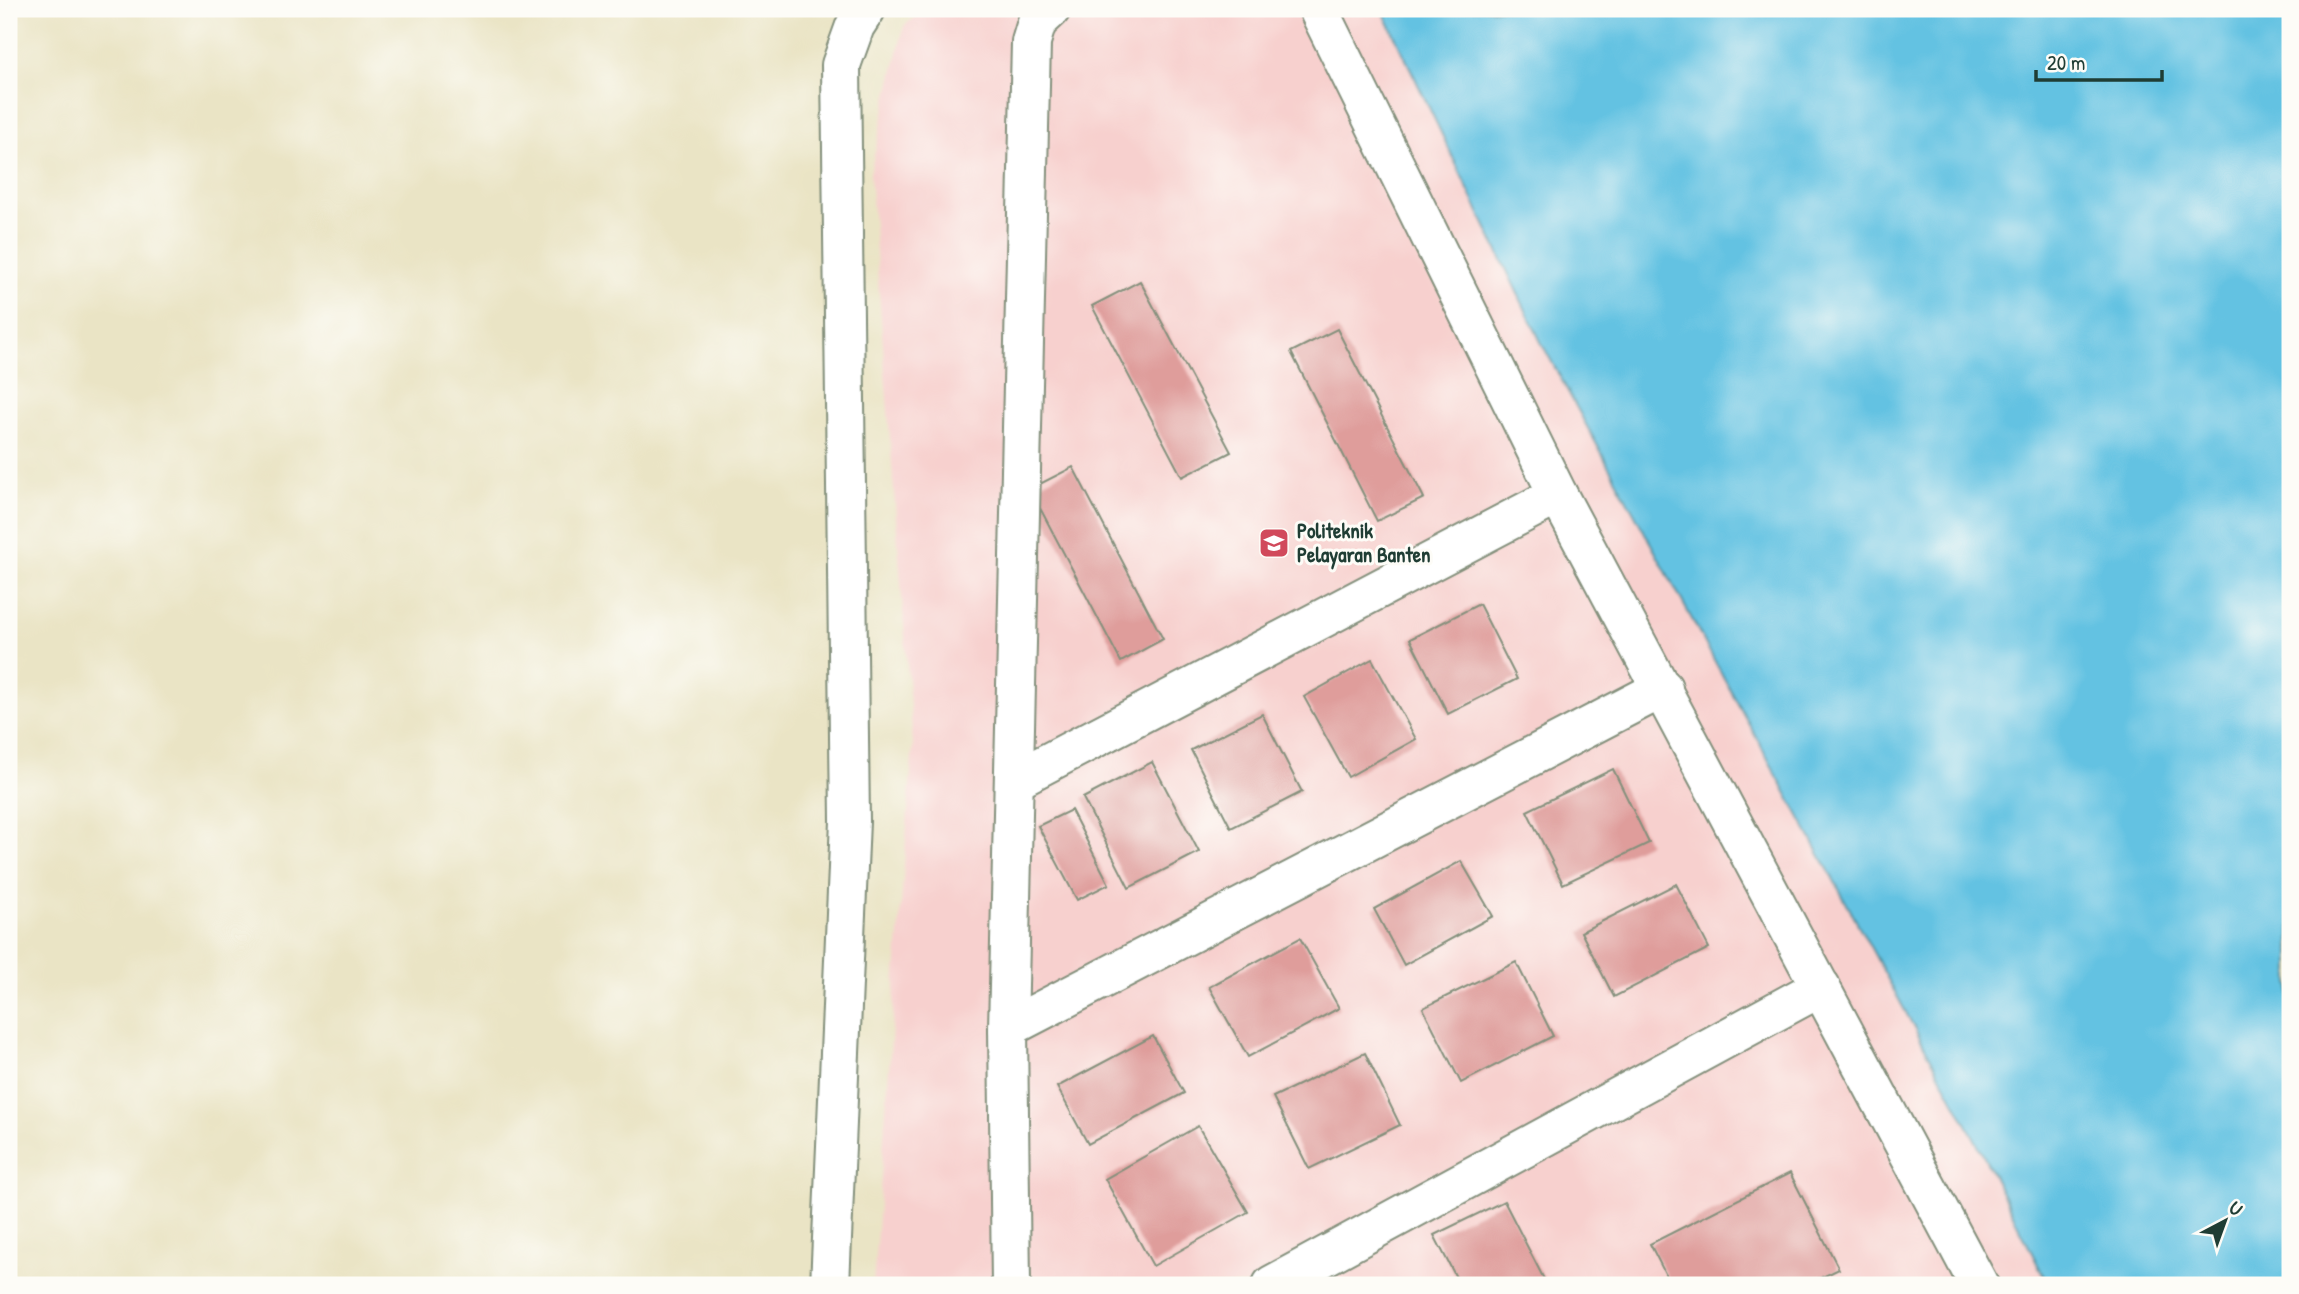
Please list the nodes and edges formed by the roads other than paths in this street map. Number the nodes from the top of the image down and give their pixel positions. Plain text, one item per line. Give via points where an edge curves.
1 (866, 9) edge
2 (1051, 9) edge
3 (1318, 9) edge
4 (1558, 495) junction
5 (1663, 688) junction
6 (1016, 780) junction
7 (1821, 987) junction
8 (1008, 1028) junction
9 (830, 1285) edge
10 (1011, 1285) edge
11 (1272, 1285) edge
12 (1979, 1285) edge

1 - 9 street via 841,65 850,821
2 - 6 street via 1037,22 1031,42
3 - 4 street
4 - 5 street
4 - 6 street
5 - 7 street
5 - 8 street
6 - 8 street
7 - 11 street
7 - 12 street
8 - 10 street

